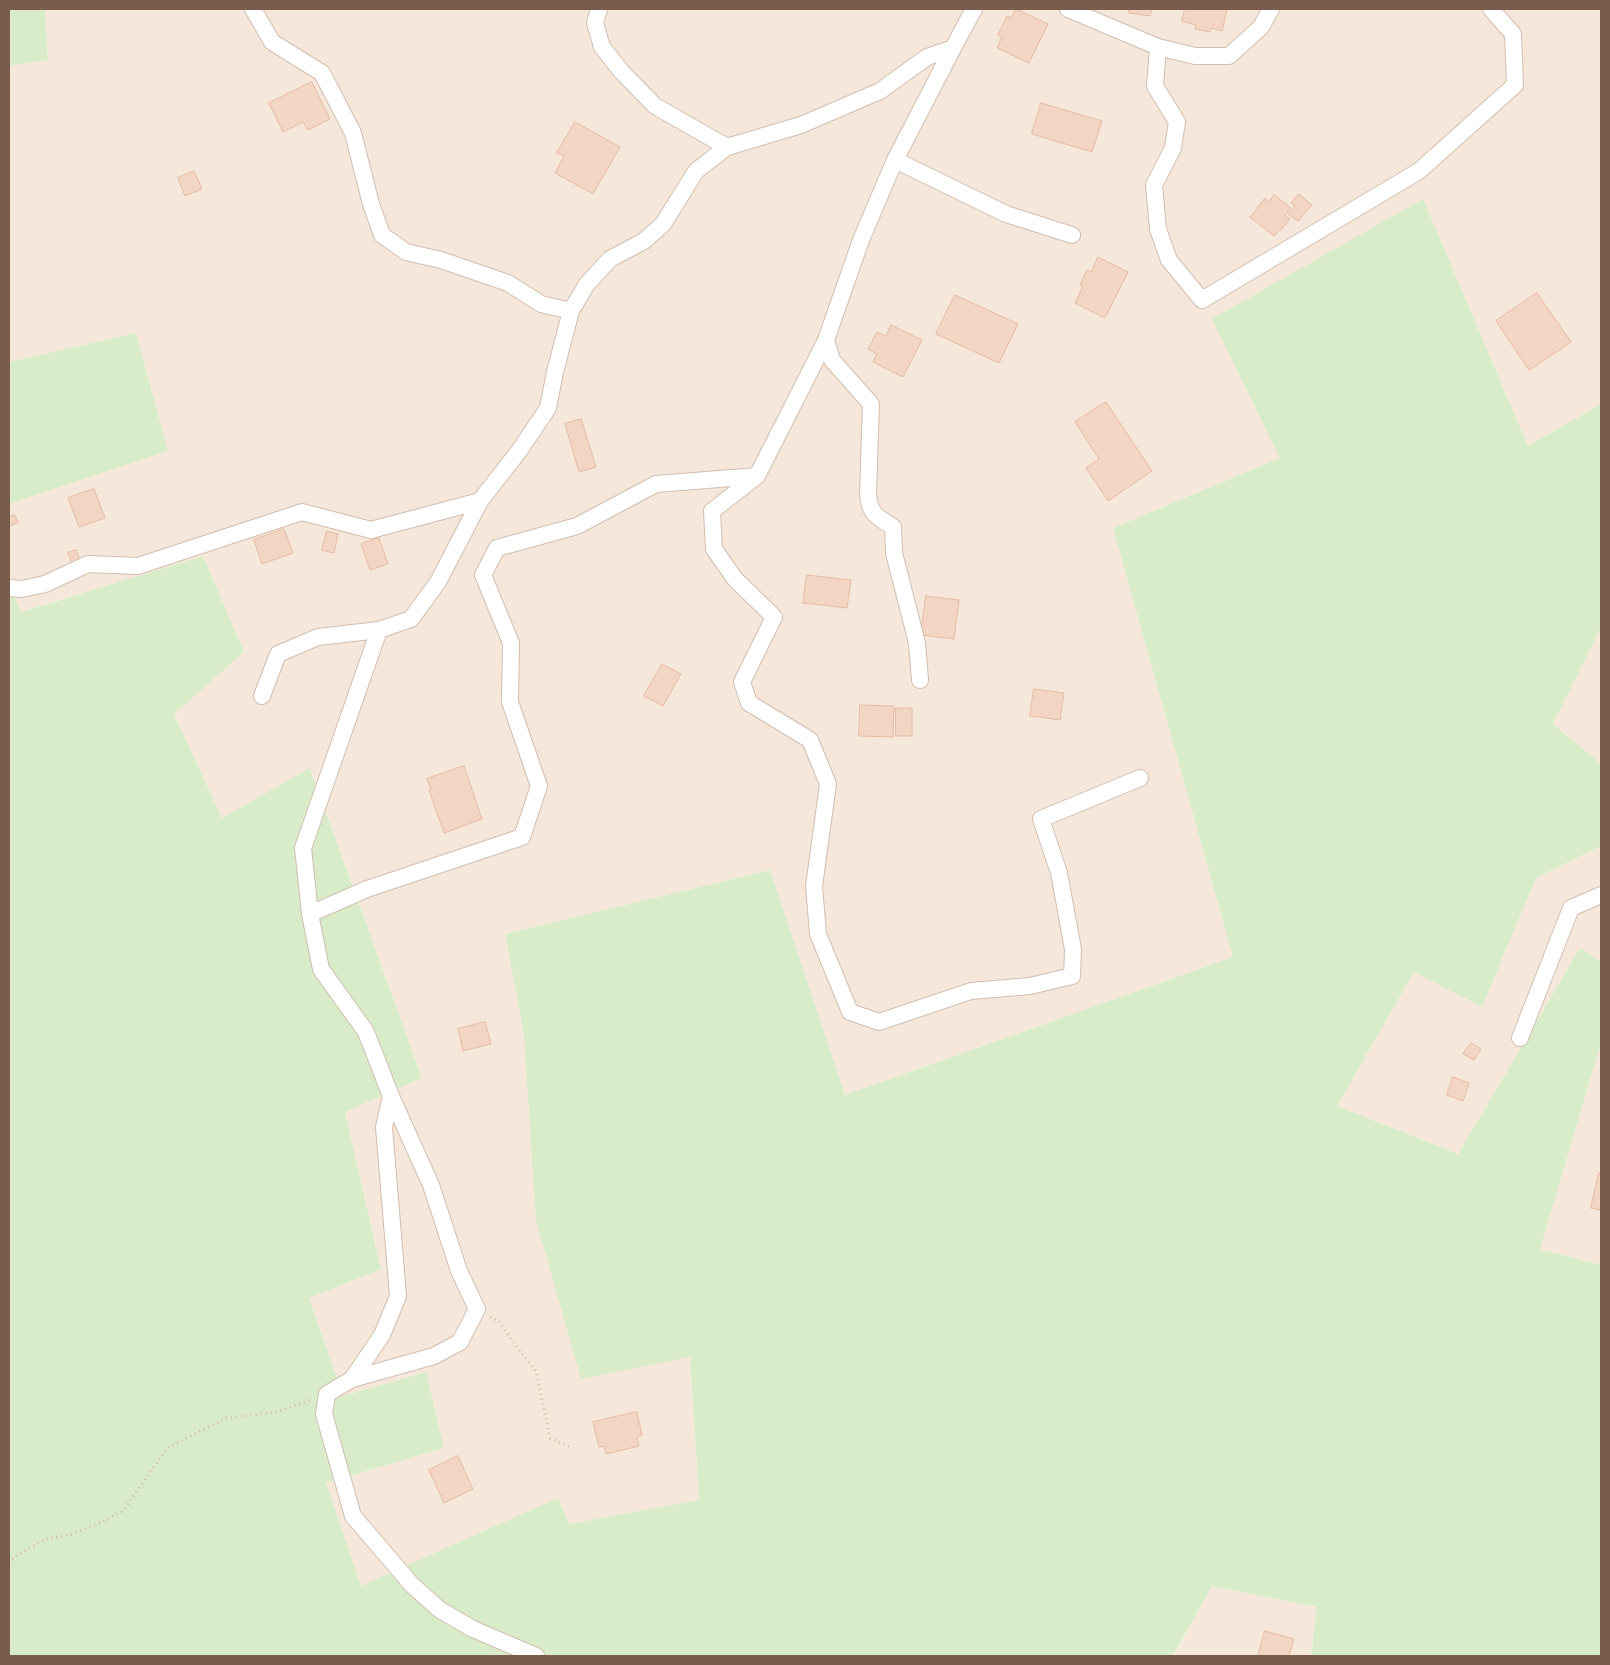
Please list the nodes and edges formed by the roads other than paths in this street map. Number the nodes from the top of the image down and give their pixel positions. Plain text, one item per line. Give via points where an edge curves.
1 (253, 9) edge
2 (599, 9) edge
3 (974, 9) edge
4 (1068, 9) edge
5 (1271, 9) edge
6 (1491, 9) edge
7 (1158, 46) junction
8 (952, 48) junction
9 (727, 147) junction
10 (895, 160) junction
11 (1072, 235) dead end
12 (571, 311) junction
13 (826, 340) junction
14 (757, 476) junction
15 (480, 501) junction
16 (9, 588) edge
17 (379, 630) junction
18 (920, 680) dead end
19 (262, 696) dead end
20 (1140, 778) dead end
21 (1601, 895) edge
22 (310, 914) junction
23 (1520, 1038) dead end
24 (391, 1096) junction
25 (352, 1379) junction
26 (536, 1656) edge

1 - 12 street via 272,42 322,73 353,133 382,235 406,252 441,260 508,283 540,304
2 - 9 street via 595,23 602,47 620,71 655,106
3 - 8 street
4 - 7 street
5 - 7 street via 1261,27 1229,56 1195,56
6 - 7 street via 1513,34 1515,85 1419,171 1202,300 1169,260 1158,229 1154,185 1172,148 1177,122 1155,86
8 - 9 street via 927,57 880,91 802,125
8 - 10 street
9 - 12 street via 696,171 663,224 644,241 610,259 587,284
10 - 11 street via 1006,214
10 - 13 street via 861,240
12 - 15 street via 548,408
13 - 14 street
13 - 18 street via 832,360 871,404 869,507 877,517 894,526 894,553 918,643
14 - 20 street via 712,511 714,549 735,579 774,617 742,682 749,703 810,740 828,784 814,886 818,934 850,1012 879,1022 972,991 1030,986 1072,976 1072,940 1058,874 1041,819
14 - 22 street via 656,484 577,526 497,548 483,575 511,643 510,702 538,786 522,837 368,889
15 - 16 street via 370,530 302,512 138,566 88,564 46,584
15 - 17 street via 438,582 411,619
17 - 19 street via 318,637 278,654
17 - 22 street via 303,848
21 - 23 street via 1571,908
22 - 24 street via 321,969 366,1032
24 - 25 street via 384,1127 398,1296 382,1335
24 - 25 street via 431,1185 459,1271 477,1309 460,1342 434,1356
25 - 26 street via 327,1394 324,1414 353,1516 412,1585 440,1610

